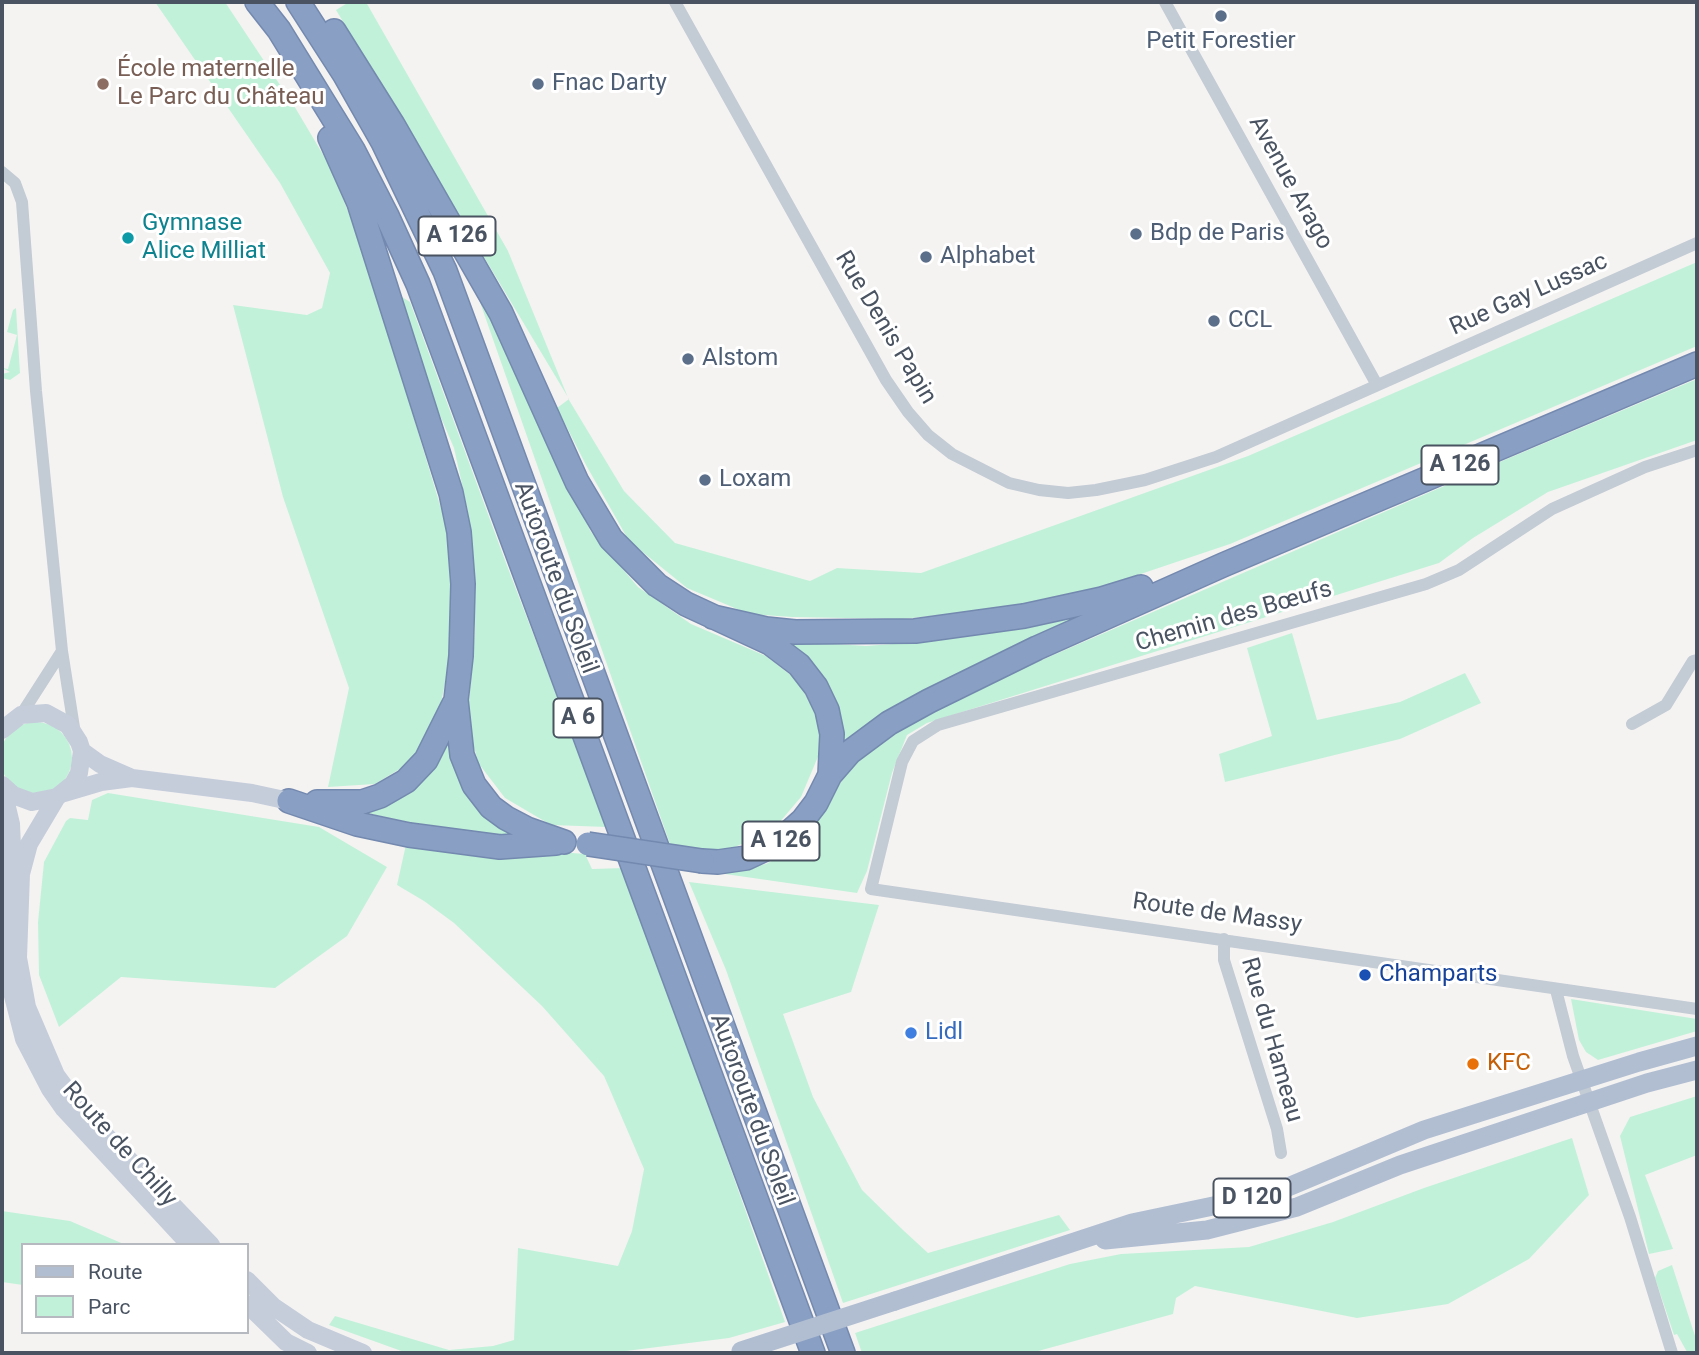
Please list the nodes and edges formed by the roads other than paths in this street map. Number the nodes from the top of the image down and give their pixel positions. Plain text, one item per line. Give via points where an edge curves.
1 (257, 2) edge
2 (298, 2) edge
3 (315, 2) edge
4 (675, 2) edge
5 (1165, 2) edge
6 (318, 94) junction
7 (2, 172) edge
8 (1697, 243) edge
9 (1697, 357) edge
10 (1697, 364) edge
11 (1377, 386) junction
12 (1697, 450) edge
13 (713, 617) junction
14 (62, 651) junction
15 (1697, 660) edge
16 (456, 701) junction
17 (20, 715) junction
18 (1632, 724) dead end
19 (2, 730) edge
20 (75, 734) junction
21 (82, 751) junction
22 (830, 775) junction
23 (132, 778) junction
24 (2, 786) edge
25 (60, 795) junction
26 (289, 801) junction
27 (564, 842) junction
28 (2, 864) edge
29 (871, 889) joint
30 (6, 898) junction
31 (1224, 939) junction
32 (1556, 990) junction
33 (1697, 1009) edge
34 (1697, 1046) edge
35 (1697, 1070) edge
36 (1580, 1080) junction
37 (1588, 1103) junction
38 (1281, 1153) dead end
39 (188, 1243) edge
40 (209, 1243) edge
41 (1073, 1244) junction
42 (248, 1281) edge
43 (248, 1305) edge
44 (308, 1353) edge
45 (363, 1353) edge
46 (736, 1353) edge
47 (813, 1353) edge
48 (843, 1353) edge
49 (1672, 1353) edge

1 - 6 highway, Autoroute du Soleil / A 6
2 - 48 highway, Autoroute du Soleil / A 6 via 383,142 445,271
3 - 13 highway, A 126 via 388,115 501,313 577,482 600,522 626,556 657,585
4 - 11 street, Rue Denis Papin via 886,380 928,435 979,469 1009,483 1068,493 1145,480 1216,457
5 - 11 street, Avenue Arago
6 - 16 highway, A 126 via 314,105 359,203 451,493 463,584
6 - 47 highway, Autoroute du Soleil / A 6 via 371,185 418,284
7 - 14 street via 15,183 22,202
8 - 11 street, Rue Gay Lussac
9 - 13 highway, A 126 via 1220,557 1102,599 956,627 869,633 780,631
10 - 22 highway, A 126 via 1037,648 889,723 861,743
12 - 29 street, Chemin des Bœufs via 1645,467 1552,509 1459,570 1426,584 938,724 913,741 902,762
13 - 22 highway via 779,648 808,676 830,721
14 - 17 street
14 - 20 street
15 - 18 street via 1666,705
16 - 26 highway via 426,760 390,791 350,803
16 - 27 highway, A 126 via 462,755 479,793 506,818
17 - 19 main road
17 - 20 main road via 46,713
20 - 21 main road
21 - 23 main road
21 - 25 main road, Route de Chilly via 79,773
22 - 27 highway, A 126, bridge via 803,820 776,844 746,858 702,861
23 - 25 main road
23 - 26 main road
24 - 25 main road via 32,802
24 - 30 main road, Route de Chilly via 11,835
25 - 40 main road, Route de Chilly via 29,844 21,874 18,958 27,1007 56,1075 84,1113
26 - 27 highway via 357,824 430,838 500,847
28 - 30 main road
29 - 31 street, Route de Massy
30 - 39 main road, Route de Chilly via 4,938 13,996 24,1039 50,1089 79,1127
31 - 32 street, Route de Massy
31 - 38 street, Rue du Hameau via 1224,961
32 - 33 street, Route de Massy
32 - 36 street
34 - 36 main road, D 120
35 - 37 main road, D 120
36 - 37 street
36 - 41 main road, D 120 via 1424,1130 1288,1187 1132,1223
37 - 41 main road, D 120 via 1400,1165 1297,1207 1207,1230
37 - 49 street via 1630,1217
41 - 46 main road, D 120, bridge
42 - 45 main road via 274,1307 308,1330
43 - 44 main road via 286,1342

